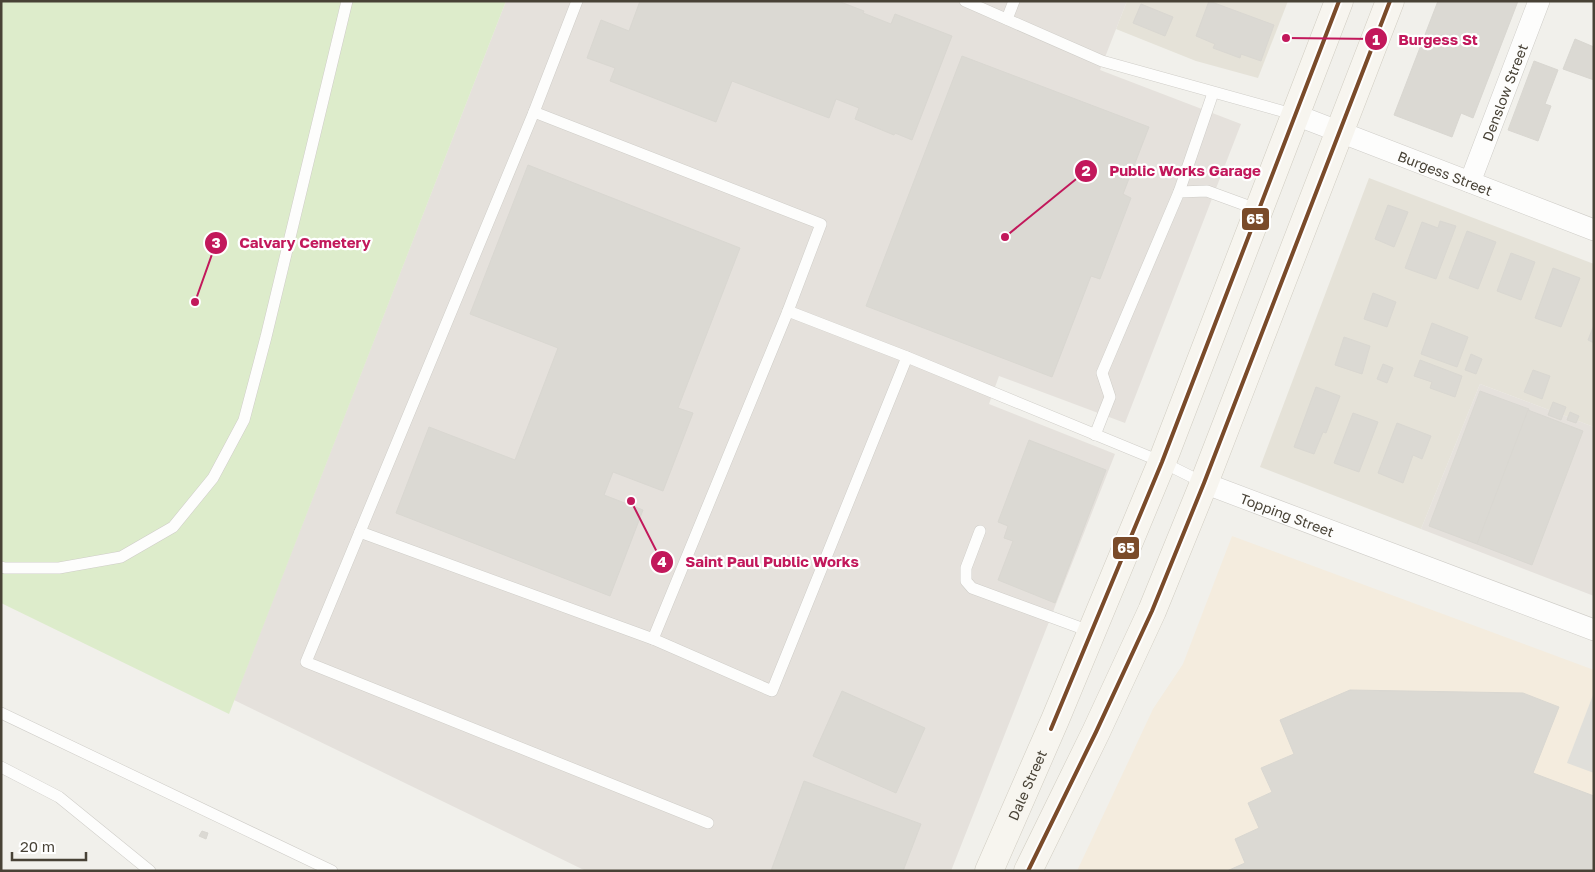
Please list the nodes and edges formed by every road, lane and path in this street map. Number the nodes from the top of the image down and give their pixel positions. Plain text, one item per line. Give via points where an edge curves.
1 (347, 1) edge
2 (577, 1) edge
3 (965, 1) edge
4 (1014, 1) edge
5 (1339, 1) edge
6 (1390, 1) edge
7 (1539, 1) edge
8 (1007, 19) junction
9 (1213, 93) junction
10 (534, 112) junction
11 (1296, 115) junction
12 (1340, 132) junction
13 (1470, 182) junction
14 (1179, 192) junction
15 (1259, 210) junction
16 (1594, 230) edge
17 (788, 311) junction
18 (907, 357) junction
19 (1095, 435) junction
20 (1162, 462) junction
21 (1204, 483) junction
22 (980, 531) dead end
23 (360, 532) junction
24 (1, 567) edge
25 (1594, 630) edge
26 (1092, 632) junction
27 (653, 639) junction
28 (1, 713) edge
29 (1, 767) edge
30 (708, 823) dead end
31 (150, 871) edge
32 (332, 871) edge
33 (989, 871) edge
34 (1028, 871) edge

1 - 24 lane via 244,420 213,478 173,527 122,557 59,568
2 - 10 lane
3 - 8 lane
4 - 8 lane
5 - 11 main road, Dale Street
6 - 12 main road
7 - 13 street, Denslow Street
8 - 9 lane via 1102,61
9 - 11 lane
9 - 14 lane
10 - 17 lane via 821,224
10 - 23 lane
11 - 12 street, Burgess Street
11 - 15 main road, Dale Street
12 - 13 street, Burgess Street
12 - 21 main road
13 - 16 street, Burgess Street
14 - 15 lane via 1206,191
14 - 19 lane via 1102,374 1110,397
15 - 20 main road, Dale Street
17 - 18 lane, Topping Street
17 - 27 lane
18 - 19 lane, Topping Street
18 - 27 lane via 772,691
19 - 20 lane, Topping Street
20 - 21 lane, Topping Street
20 - 26 main road, Dale Street
21 - 25 street, Topping Street
21 - 34 main road via 1152,611
22 - 26 lane via 966,568 966,581 972,588
23 - 27 lane
23 - 30 lane via 306,662
26 - 33 main road, Dale Street
28 - 32 lane
29 - 31 lane via 59,797

